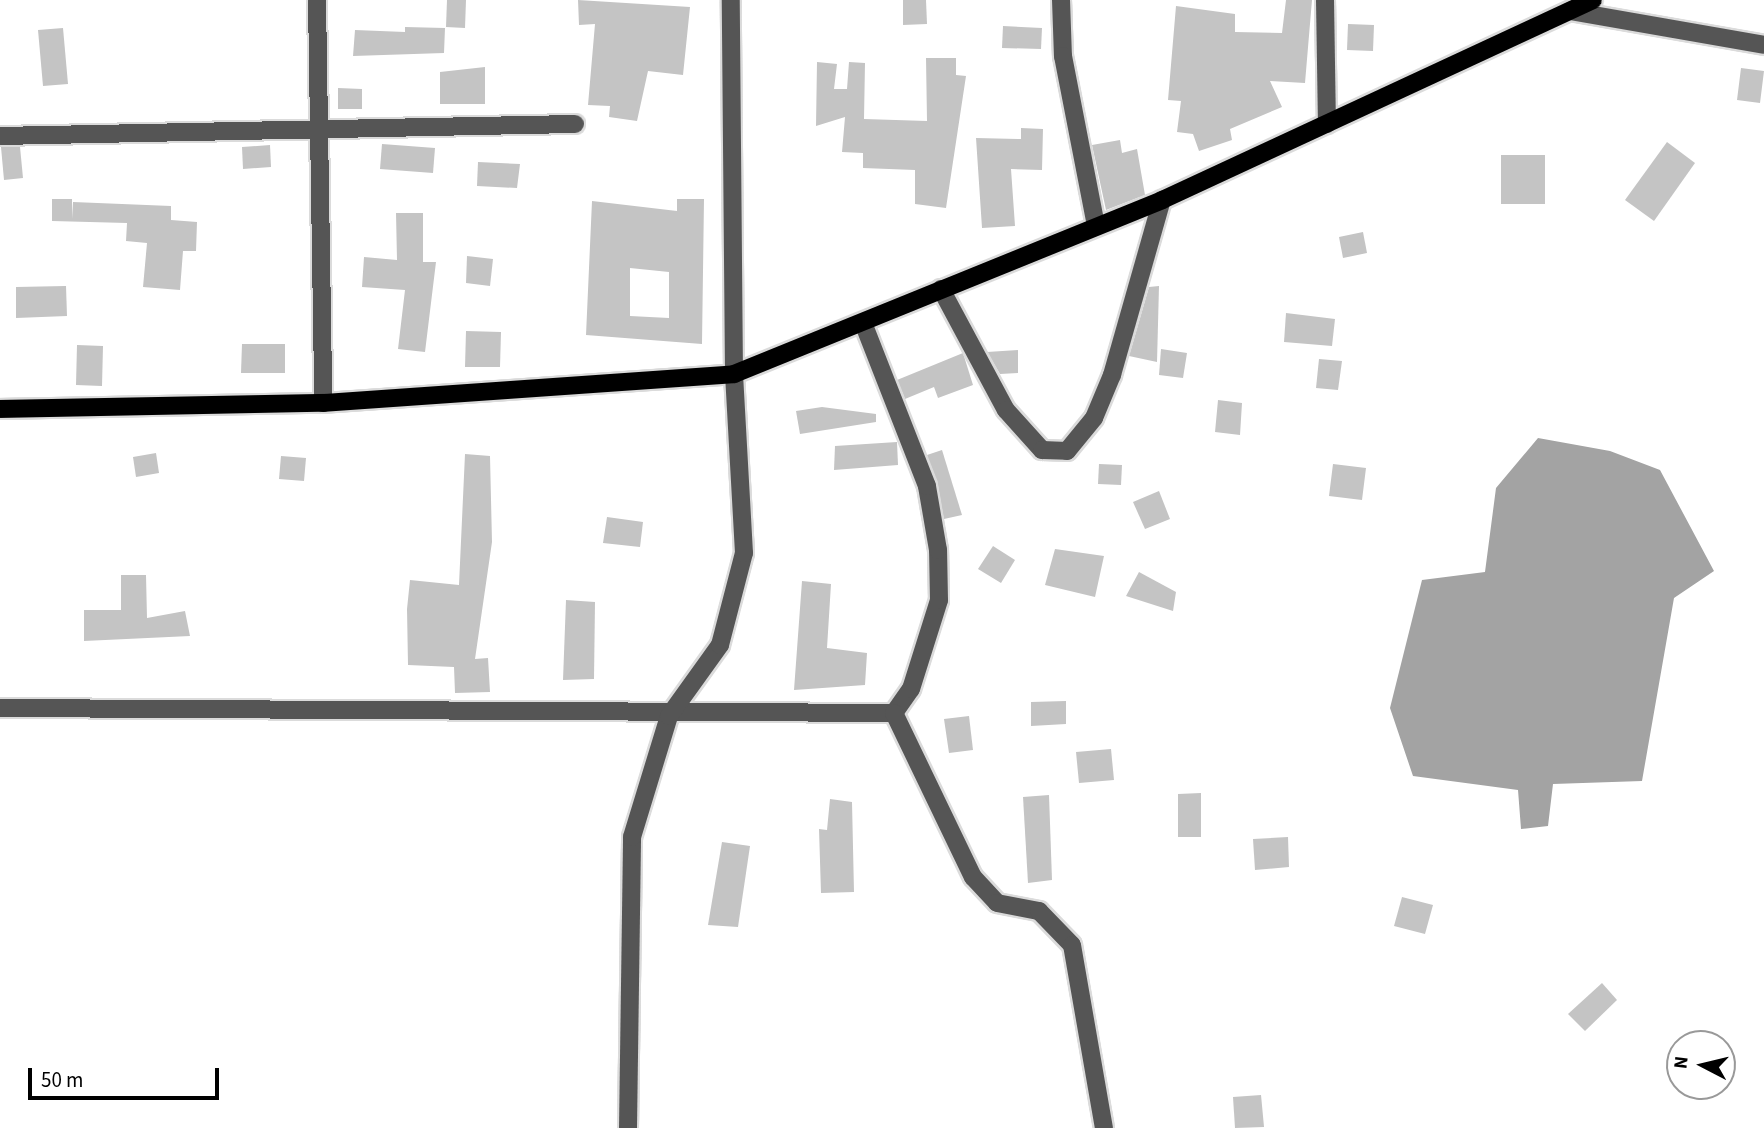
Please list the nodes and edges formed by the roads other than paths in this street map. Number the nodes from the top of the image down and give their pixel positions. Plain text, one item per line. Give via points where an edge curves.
1 (317, 0) edge
2 (731, 0) edge
3 (1061, 0) edge
4 (1325, 0) edge
5 (1593, 0) edge
6 (1570, 11) junction
7 (1764, 45) edge
8 (575, 124) dead end
9 (1327, 124) junction
10 (317, 130) junction
11 (0, 136) edge
12 (1163, 200) junction
13 (1096, 226) junction
14 (941, 289) junction
15 (863, 323) junction
16 (734, 374) junction
17 (323, 403) junction
18 (0, 409) edge
19 (0, 708) edge
20 (894, 713) junction
21 (669, 716) junction
22 (628, 1128) edge
23 (1104, 1128) edge

1 - 10 street
2 - 16 street
3 - 13 street via 1063,55
4 - 9 street
5 - 6 main road
6 - 7 street
6 - 9 main road
8 - 10 street
9 - 12 main road
10 - 11 street
10 - 17 street
12 - 13 main road
12 - 14 street via 1112,375 1094,418 1067,451 1042,450 1006,410
13 - 14 main road
14 - 15 main road
15 - 16 main road
15 - 20 street via 926,486 938,550 936,613 911,690
16 - 17 main road
16 - 21 street via 744,553 720,645
17 - 18 main road
19 - 21 street
20 - 21 street
20 - 23 street via 973,877 997,903 1039,912 1072,945
21 - 22 street via 632,837

